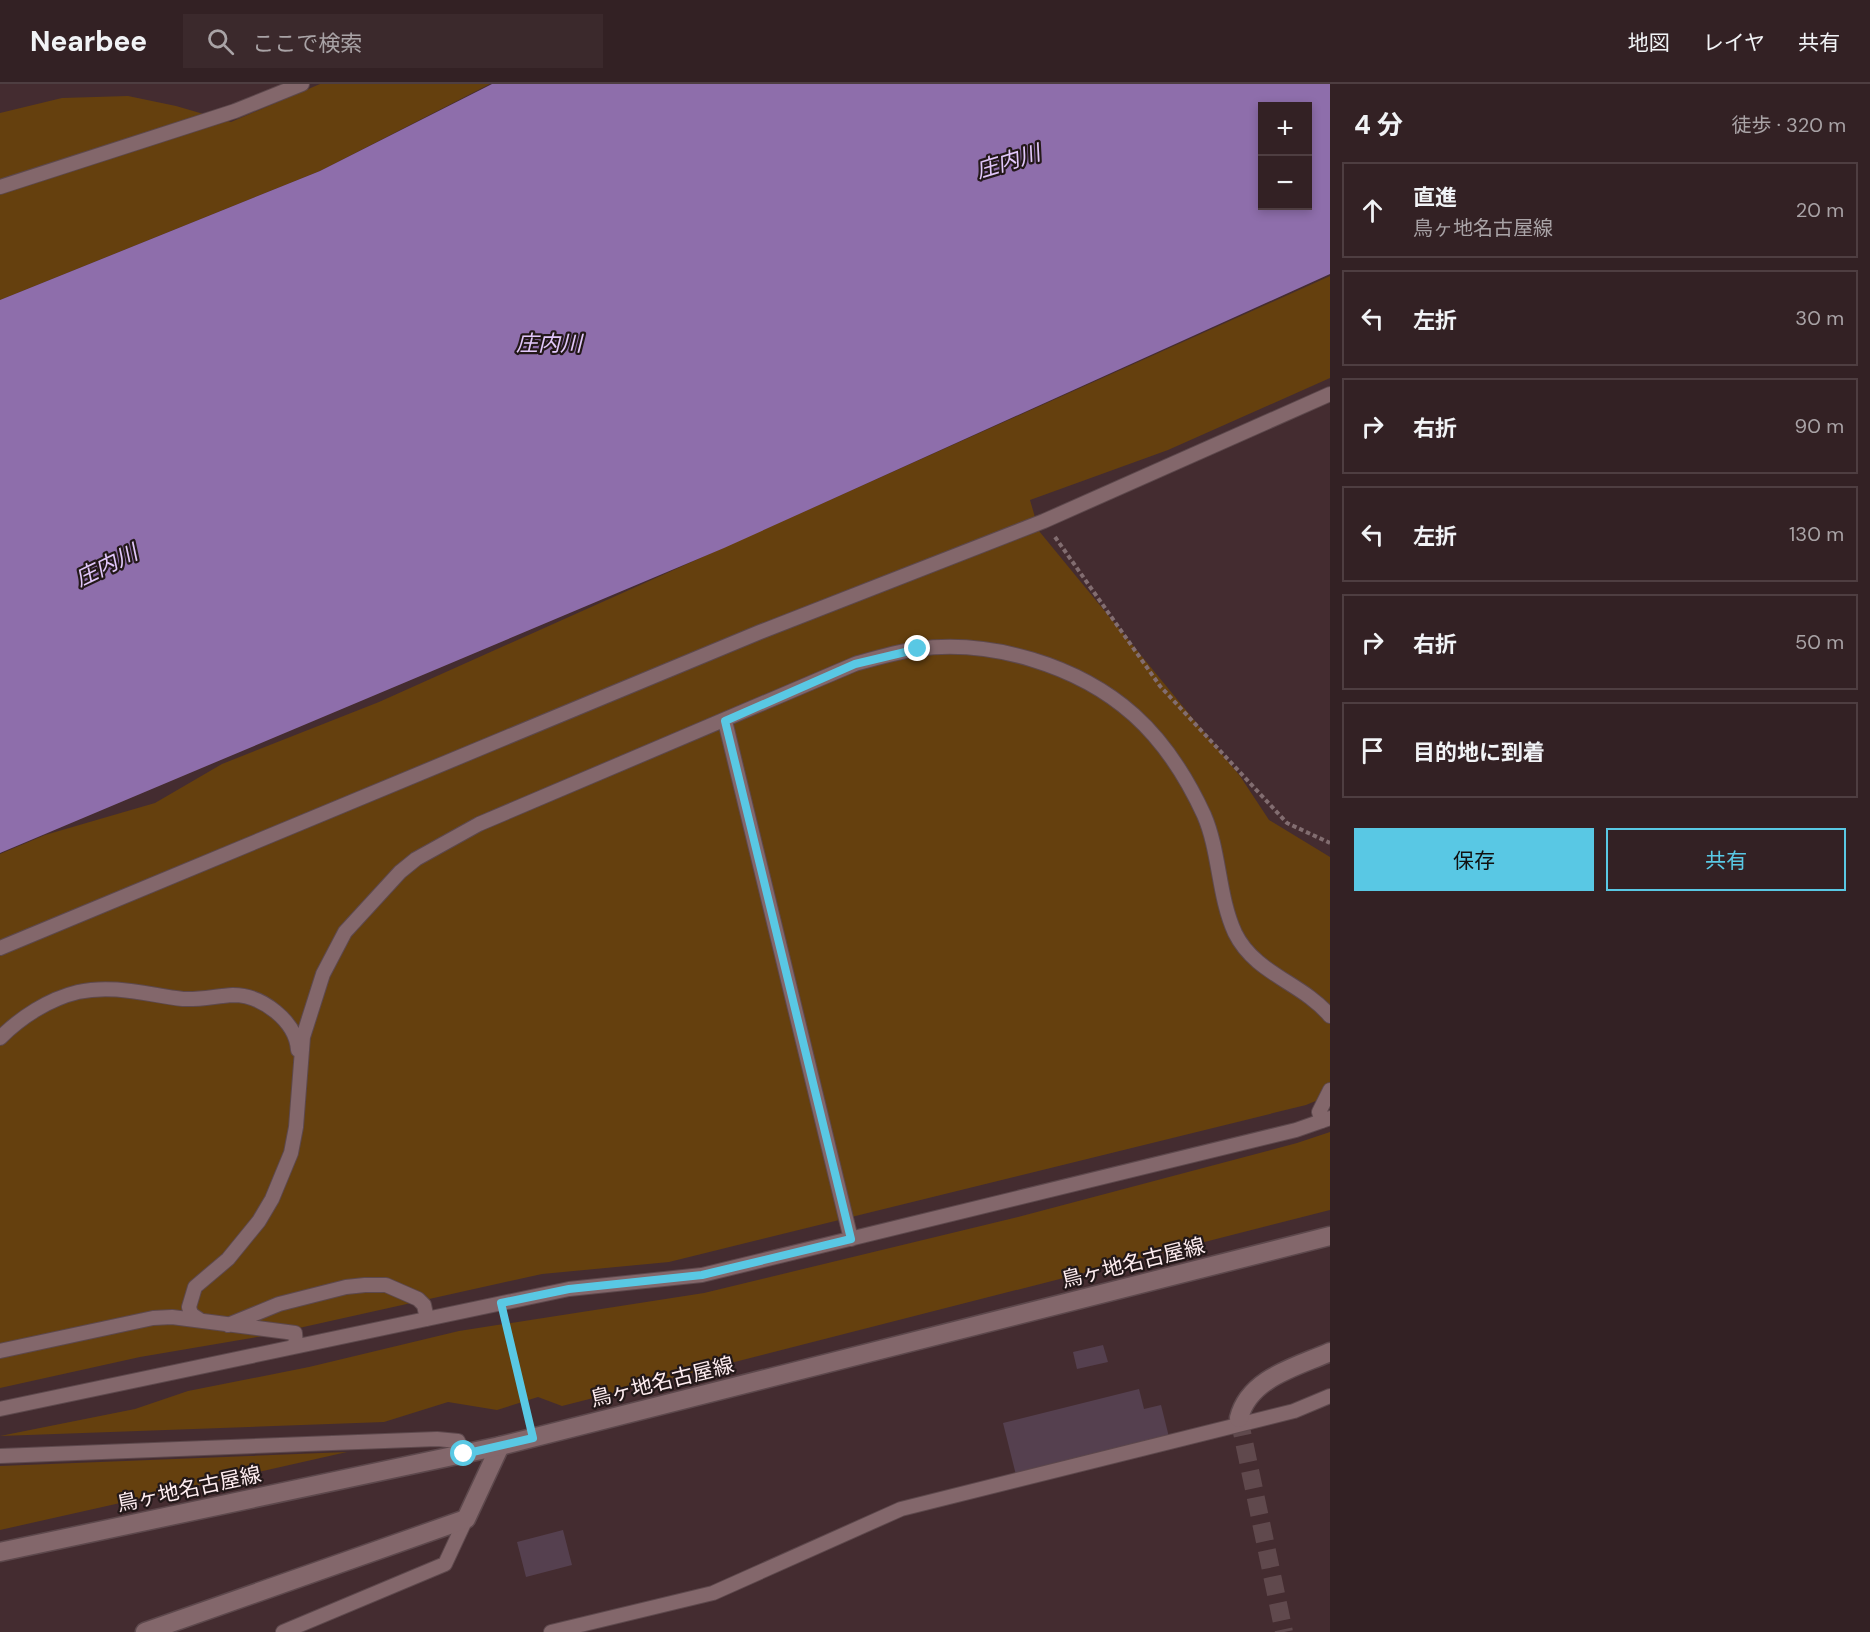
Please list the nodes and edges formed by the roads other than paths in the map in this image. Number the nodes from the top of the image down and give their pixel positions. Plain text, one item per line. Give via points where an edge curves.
1 (302, 84) edge
2 (0, 187) edge
3 (1330, 394) edge
4 (725, 721) junction
5 (0, 948) edge
6 (1330, 1016) edge
7 (0, 1038) edge
8 (300, 1064) junction
9 (1330, 1090) edge
10 (1326, 1120) edge
11 (1330, 1236) edge
12 (851, 1239) junction
13 (427, 1319) junction
14 (200, 1320) junction
15 (228, 1325) junction
16 (296, 1346) junction
17 (0, 1351) edge
18 (1330, 1352) edge
19 (1330, 1396) edge
20 (0, 1409) edge
21 (1239, 1418) tunnel mouth
22 (500, 1446) junction
23 (464, 1454) junction
24 (0, 1456) edge
25 (466, 1519) junction
26 (0, 1552) edge
27 (145, 1632) edge
28 (283, 1632) edge
29 (551, 1632) edge

1 - 2 lane via 235,111
3 - 5 lane via 1044,521 760,632
4 - 6 lane via 855,664 918,649 997,652 1029,659 1087,683 1152,733 1190,786 1213,840 1235,933 1248,952 1262,966 1316,1000
4 - 8 lane via 479,824 416,859 363,911 335,948 309,1016
4 - 12 lane
7 - 8 lane via 42,1006 96,989 192,999 235,995 264,1004 290,1026 297,1040
8 - 14 lane via 296,1127 283,1174 247,1237 195,1287 189,1307
9 - 10 lane via 1319,1112
10 - 12 lane
11 - 22 main road, 鳥ヶ地名古屋線
12 - 13 lane via 702,1275 569,1289
13 - 15 lane via 424,1305 418,1299 386,1286 365,1286 279,1304
13 - 16 lane
14 - 15 lane
14 - 17 lane via 153,1318
15 - 16 lane via 295,1333
16 - 20 lane
18 - 21 main road via 1260,1383 1242,1407
19 - 29 lane via 1294,1411 901,1509 714,1593
22 - 23 main road, 鳥ヶ地名古屋線
22 - 25 main road
23 - 24 lane via 458,1441 437,1439
23 - 26 main road, 鳥ヶ地名古屋線
25 - 27 main road
25 - 28 lane via 445,1564

